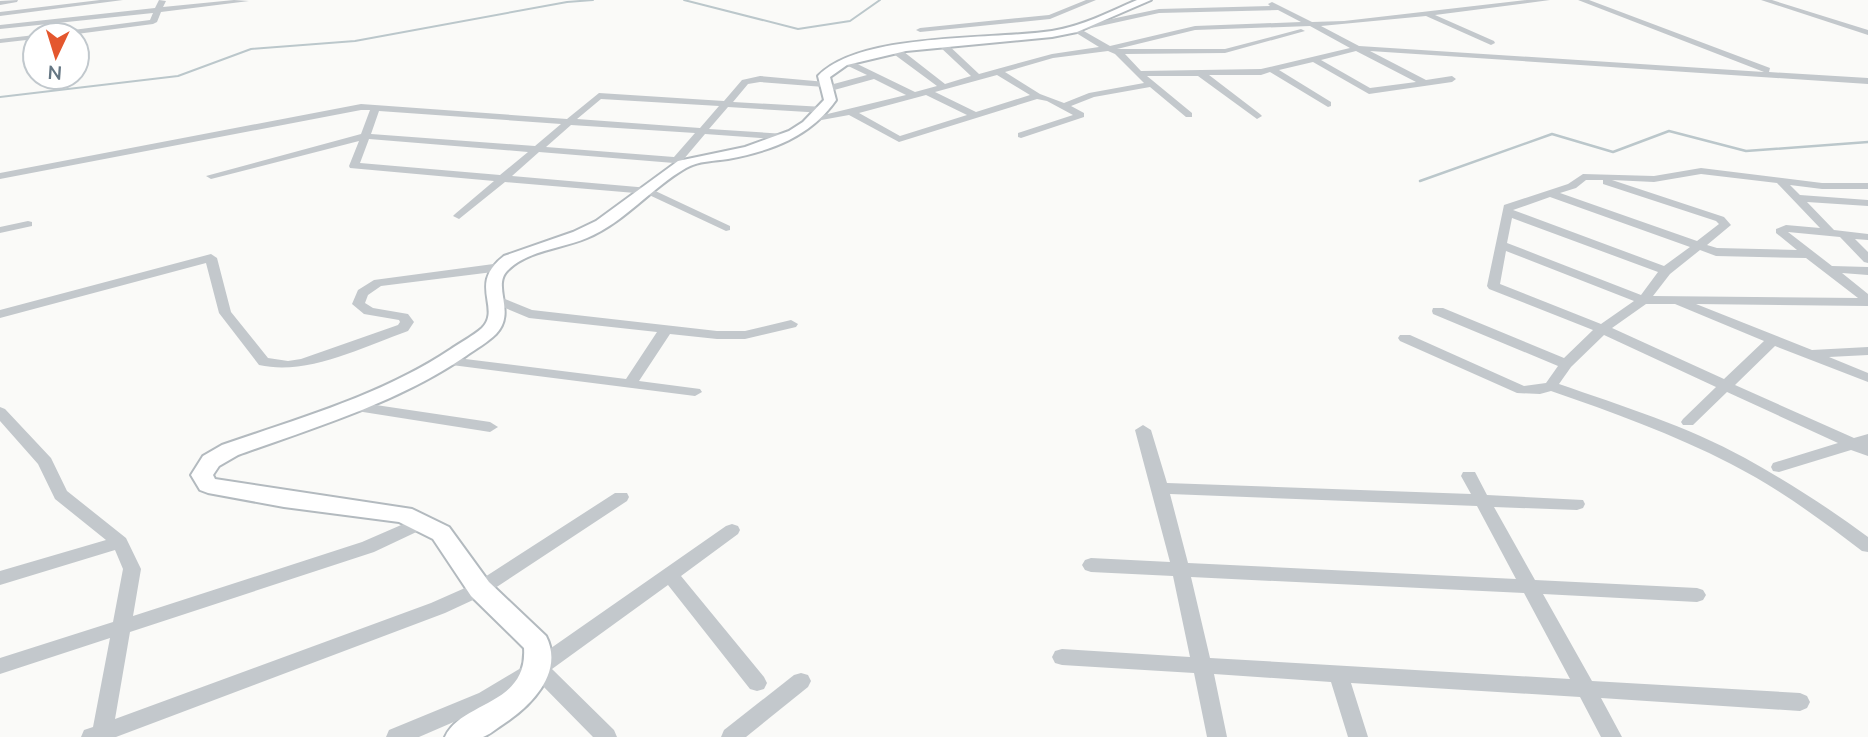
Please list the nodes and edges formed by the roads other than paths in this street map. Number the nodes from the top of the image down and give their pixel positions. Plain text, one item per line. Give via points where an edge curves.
1 (14, 0) edge
2 (119, 0) edge
3 (244, 0) edge
4 (1092, 0) edge
5 (1212, 0) edge
6 (1264, 0) edge
7 (1546, 0) edge
8 (1582, 0) edge
9 (1765, 0) edge
10 (1143, 1) edge
11 (0, 3) edge
12 (94, 3) junction
13 (161, 4) edge
14 (253, 5) dead end
15 (1278, 8) junction
16 (1229, 9) junction
17 (1204, 10) junction
18 (1159, 11) junction
19 (0, 14) edge
20 (1426, 14) junction
21 (96, 16) junction
22 (1311, 26) junction
23 (0, 27) edge
24 (1223, 27) junction
25 (1195, 28) junction
26 (93, 30) joint
27 (920, 30) dead end
28 (1076, 30) junction
29 (1868, 33) edge
30 (21, 39) edge
31 (0, 41) edge
32 (1491, 43) dead end
33 (942, 44) junction
34 (1357, 48) junction
35 (894, 50) junction
36 (1114, 50) junction
37 (1225, 51) junction
38 (1237, 58) dead end
39 (1314, 59) junction
40 (847, 62) junction
41 (1249, 65) dead end
42 (1266, 70) junction
43 (997, 71) junction
44 (1199, 72) junction
45 (1139, 74) junction
46 (1782, 75) junction
47 (874, 76) junction
48 (977, 77) junction
49 (1452, 79) dead end
50 (1868, 81) edge
51 (1423, 82) junction
52 (1152, 83) junction
53 (827, 87) junction
54 (944, 87) junction
55 (927, 92) junction
56 (915, 96) junction
57 (1037, 96) junction
58 (726, 104) junction
59 (1328, 104) dead end
60 (1064, 106) junction
61 (376, 107) junction
62 (850, 112) junction
63 (820, 114) junction
64 (974, 115) junction
65 (1189, 115) dead end
66 (1257, 116) dead end
67 (570, 122) junction
68 (702, 131) junction
69 (1021, 135) dead end
70 (365, 136) junction
71 (786, 137) junction
72 (540, 149) junction
73 (679, 162) junction
74 (0, 176) edge
75 (211, 176) dead end
76 (1590, 176) junction
77 (504, 179) junction
78 (1780, 180) junction
79 (1868, 186) edge
80 (649, 191) junction
81 (1549, 194) junction
82 (1798, 198) junction
83 (1868, 203) edge
84 (1507, 212) junction
85 (459, 216) dead end
86 (28, 224) dead end
87 (726, 228) dead end
88 (0, 230) edge
89 (1838, 234) junction
90 (1868, 237) edge
91 (1501, 245) junction
92 (1696, 247) junction
93 (1808, 254) junction
94 (1868, 259) edge
95 (501, 267) junction
96 (1828, 269) junction
97 (1666, 271) junction
98 (1868, 271) edge
99 (495, 299) junction
100 (1643, 300) junction
101 (1673, 300) junction
102 (1868, 301) edge
103 (1438, 311) dead end
104 (0, 314) edge
105 (791, 324) dead end
106 (666, 329) junction
107 (1602, 329) junction
108 (1405, 338) dead end
109 (1773, 340) junction
110 (1868, 351) edge
111 (1813, 354) junction
112 (449, 360) junction
113 (1566, 364) junction
114 (1868, 378) edge
115 (630, 384) junction
116 (1551, 386) junction
117 (1725, 386) junction
118 (695, 392) dead end
119 (348, 406) junction
120 (0, 412) edge
121 (1688, 422) dead end
122 (489, 428) dead end
123 (1143, 430) dead end
124 (1864, 444) edge
125 (1779, 467) dead end
126 (1469, 476) dead end
127 (1162, 488) junction
128 (621, 496) dead end
129 (1483, 500) junction
130 (1577, 504) dead end
131 (421, 523) junction
132 (732, 530) dead end
133 (120, 542) junction
134 (1868, 546) edge
135 (1091, 565) dead end
136 (1182, 570) junction
137 (669, 574) junction
138 (0, 579) edge
139 (1531, 587) junction
140 (480, 589) junction
141 (1697, 596) dead end
142 (121, 627) junction
143 (1062, 657) dead end
144 (1202, 665) junction
145 (0, 666) edge
146 (538, 668) junction
147 (1338, 673) junction
148 (802, 681) dead end
149 (757, 683) dead end
150 (1586, 689) junction
151 (1800, 702) dead end
152 (98, 736) edge
153 (396, 737) edge
154 (459, 737) edge
155 (607, 737) edge
156 (731, 737) edge
157 (1217, 737) edge
158 (1358, 737) edge
159 (1612, 737) edge

1 - 11 street
2 - 12 street
3 - 13 street
3 - 14 street
4 - 27 street via 1050,17
5 - 16 street
6 - 15 street
7 - 20 street
8 - 46 street
9 - 29 street
10 - 18 street
10 - 28 street
12 - 19 street
12 - 21 street
13 - 21 street
13 - 26 street via 153,22
15 - 16 street
15 - 22 street
16 - 17 street
17 - 18 street
17 - 24 street
18 - 25 street
18 - 28 street
20 - 22 street
20 - 32 street
21 - 23 street
21 - 26 street
22 - 24 street
22 - 34 street
22 - 37 street
24 - 25 street
25 - 36 street
28 - 33 street
28 - 36 street
30 - 31 street
33 - 35 street
33 - 48 street
34 - 39 street
34 - 46 street
34 - 51 street
35 - 40 street
35 - 54 street via 912,58
36 - 37 street
36 - 43 street via 1052,56
36 - 45 street
37 - 38 street
39 - 42 street
39 - 51 street via 1369,91
40 - 47 street
40 - 53 street via 824,76
41 - 42 street
42 - 44 street
42 - 59 street
43 - 48 street
43 - 57 street
44 - 45 street
44 - 66 street
45 - 52 street
46 - 50 street
47 - 53 street
47 - 56 street
48 - 54 street
49 - 51 street
52 - 60 street via 1092,95
52 - 65 street
53 - 58 street via 753,80 745,82
53 - 63 street via 830,100
54 - 55 street
55 - 56 street
55 - 64 street
56 - 62 street
57 - 60 street
57 - 64 street
58 - 63 street
58 - 67 street via 599,96
58 - 68 street
60 - 69 street via 1081,115
61 - 67 street
61 - 70 street
61 - 74 street via 349,108
62 - 63 street
62 - 64 street via 899,139
63 - 71 street
67 - 68 street
67 - 72 street
68 - 71 street
68 - 73 street
70 - 72 street
70 - 75 street
70 - 77 street via 354,166
71 - 73 street via 749,151
72 - 73 street
72 - 77 street
73 - 80 street
76 - 78 street via 1654,179 1723,172
76 - 81 street
76 - 92 street via 1723,222 1725,225
77 - 80 street
77 - 85 street
78 - 79 street
78 - 82 street
80 - 87 street
80 - 95 street via 592,230 531,251
81 - 84 street via 1508,207
81 - 92 street
82 - 83 street
82 - 89 street
84 - 91 street
84 - 97 street
86 - 88 street
89 - 90 street
89 - 93 street via 1780,231
89 - 94 street
91 - 100 street
91 - 107 street via 1493,286
92 - 93 street via 1716,253
92 - 97 street
93 - 96 street
95 - 99 street via 492,287
95 - 104 street via 378,283 362,293 358,304 369,311 403,317 407,322 403,328 288,365 264,362 225,313 211,258
96 - 98 street
96 - 102 street
97 - 100 street
99 - 106 street via 529,314
99 - 112 street via 494,326
100 - 101 street
100 - 107 street
101 - 102 street
101 - 109 street
103 - 113 street
105 - 106 street via 745,335
106 - 115 street
107 - 113 street
107 - 117 street
108 - 116 street via 1522,390
109 - 111 street
109 - 117 street
110 - 111 street
111 - 114 street
112 - 115 street
112 - 119 street via 414,380
113 - 116 street
115 - 118 street
116 - 134 street via 1646,419 1738,461 1818,509
117 - 121 street
117 - 124 street
119 - 122 street
119 - 131 street via 220,455 205,468 203,480 284,499 404,515
120 - 133 street via 45,462 61,495
123 - 127 street
124 - 125 street
126 - 129 street
127 - 129 street
127 - 136 street
128 - 140 street
129 - 130 street
129 - 139 street
131 - 140 street via 441,533
131 - 142 street via 368,547
132 - 137 street
133 - 138 street
133 - 142 street via 132,569
135 - 136 street
136 - 139 street
136 - 144 street
137 - 146 street
137 - 149 street
139 - 141 street
139 - 150 street
140 - 146 street via 537,644
140 - 152 street
142 - 145 street
142 - 152 street
143 - 144 street
144 - 147 street
144 - 157 street
146 - 153 street via 486,699
146 - 154 street via 522,694
146 - 155 street
147 - 150 street
147 - 158 street
148 - 156 street
150 - 151 street
150 - 159 street

